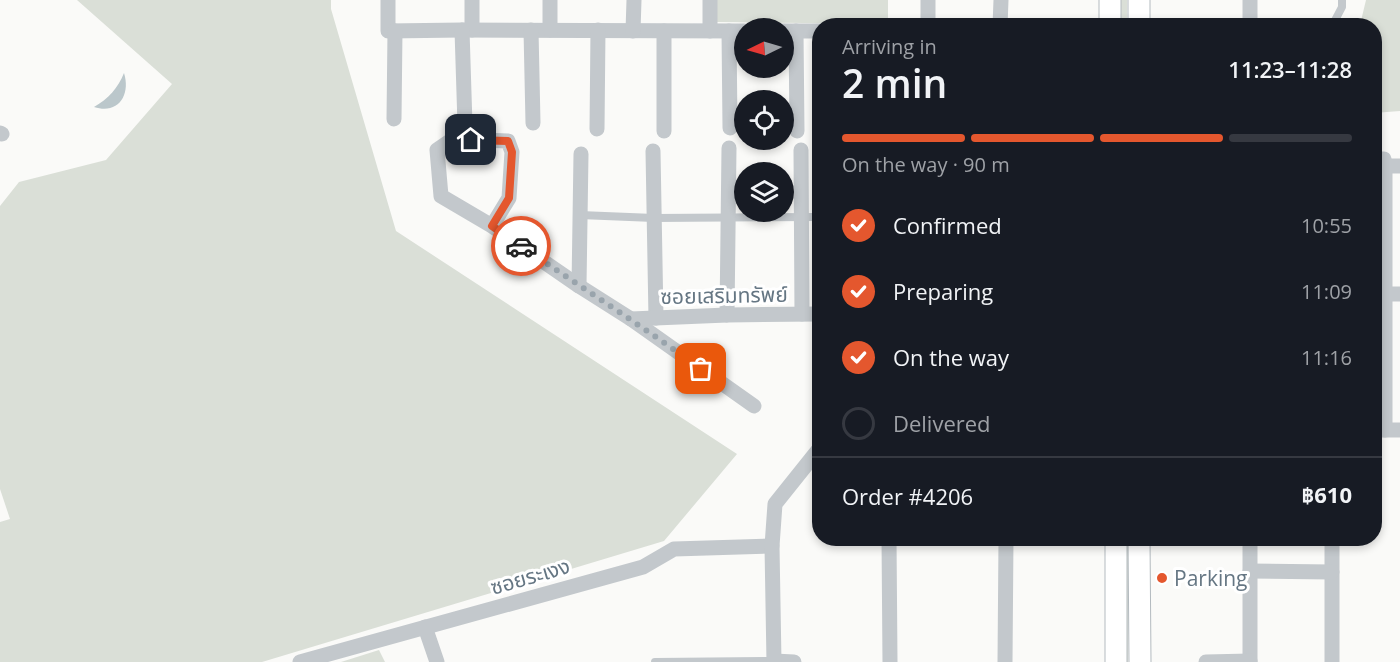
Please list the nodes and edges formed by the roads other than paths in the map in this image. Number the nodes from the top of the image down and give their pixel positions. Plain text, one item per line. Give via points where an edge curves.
1 (388, 0) edge
2 (472, 0) edge
3 (550, 0) edge
4 (634, 0) edge
5 (710, 0) edge
6 (928, 0) edge
7 (1001, 0) edge
8 (1110, 0) edge
9 (1138, 0) edge
10 (1250, 0) edge
11 (1342, 0) edge
12 (928, 18) edge
13 (1000, 18) edge
14 (1110, 18) edge
15 (1139, 18) edge
16 (1250, 18) edge
17 (1336, 18) edge
18 (467, 30) junction
19 (531, 30) junction
20 (550, 30) junction
21 (598, 30) junction
22 (395, 31) junction
23 (633, 31) junction
24 (664, 31) junction
25 (710, 31) junction
26 (734, 31) edge
27 (794, 31) edge
28 (812, 31) edge
29 (734, 73) edge
30 (793, 78) edge
31 (394, 119) dead end
32 (533, 123) dead end
33 (465, 125) dead end
34 (730, 128) dead end
35 (597, 129) dead end
36 (664, 131) dead end
37 (797, 131) dead end
38 (729, 147) dead end
39 (801, 150) dead end
40 (653, 151) dead end
41 (581, 154) dead end
42 (1386, 164) edge
43 (580, 215) junction
44 (812, 217) edge
45 (654, 218) junction
46 (728, 218) junction
47 (801, 218) junction
48 (492, 226) junction
49 (579, 286) junction
50 (1386, 294) edge
51 (802, 314) junction
52 (812, 314) edge
53 (727, 315) junction
54 (656, 318) junction
55 (631, 319) junction
56 (754, 406) dead end
57 (1386, 430) edge
58 (812, 458) edge
59 (772, 546) junction
60 (889, 546) edge
61 (1006, 546) edge
62 (1116, 546) edge
63 (1139, 546) edge
64 (1250, 546) edge
65 (1332, 546) edge
66 (1250, 571) junction
67 (1332, 572) junction
68 (425, 627) junction
69 (1250, 661) edge
70 (300, 662) edge
71 (437, 662) edge
72 (655, 662) edge
73 (774, 662) edge
74 (794, 662) edge
75 (890, 662) edge
76 (1005, 662) edge
77 (1116, 662) edge
78 (1140, 662) edge
79 (1206, 662) edge
80 (1332, 662) edge

1 - 22 street via 388,32
2 - 18 street
3 - 20 street
4 - 23 street
5 - 25 street
6 - 12 street
7 - 13 street
8 - 14 main road
9 - 15 main road
10 - 16 street
11 - 17 lane
18 - 19 street
18 - 22 street
18 - 33 street
19 - 20 street
19 - 32 street
20 - 21 street
21 - 23 street
21 - 35 street
22 - 31 street
23 - 24 street
24 - 25 street
24 - 36 street
25 - 26 street
27 - 28 street
29 - 34 street
30 - 37 street
38 - 46 street
39 - 47 street
40 - 45 street
41 - 43 street
42 - 50 street
43 - 45 lane
43 - 49 street
44 - 47 lane
45 - 46 lane
45 - 54 street
46 - 47 lane
46 - 53 street
47 - 51 street
48 - 48 street via 509,198 512,152 508,141 453,139 437,150 441,196
48 - 49 street
49 - 55 street
50 - 57 street
51 - 52 street, ซอยเสริมทรัพย์
51 - 53 street, ซอยเสริมทรัพย์
53 - 54 street, ซอยเสริมทรัพย์
54 - 55 street, ซอยเสริมทรัพย์
55 - 56 street
58 - 59 street via 775,504
59 - 68 street, ซอยระเงง via 674,549 643,567
59 - 73 street
60 - 75 street
61 - 76 street
62 - 77 main road
63 - 78 main road
64 - 66 street
65 - 67 street
66 - 67 street
66 - 69 street
67 - 80 street
68 - 70 street, ซอยระเงง
68 - 71 street
69 - 79 street
72 - 73 lane
73 - 74 street

